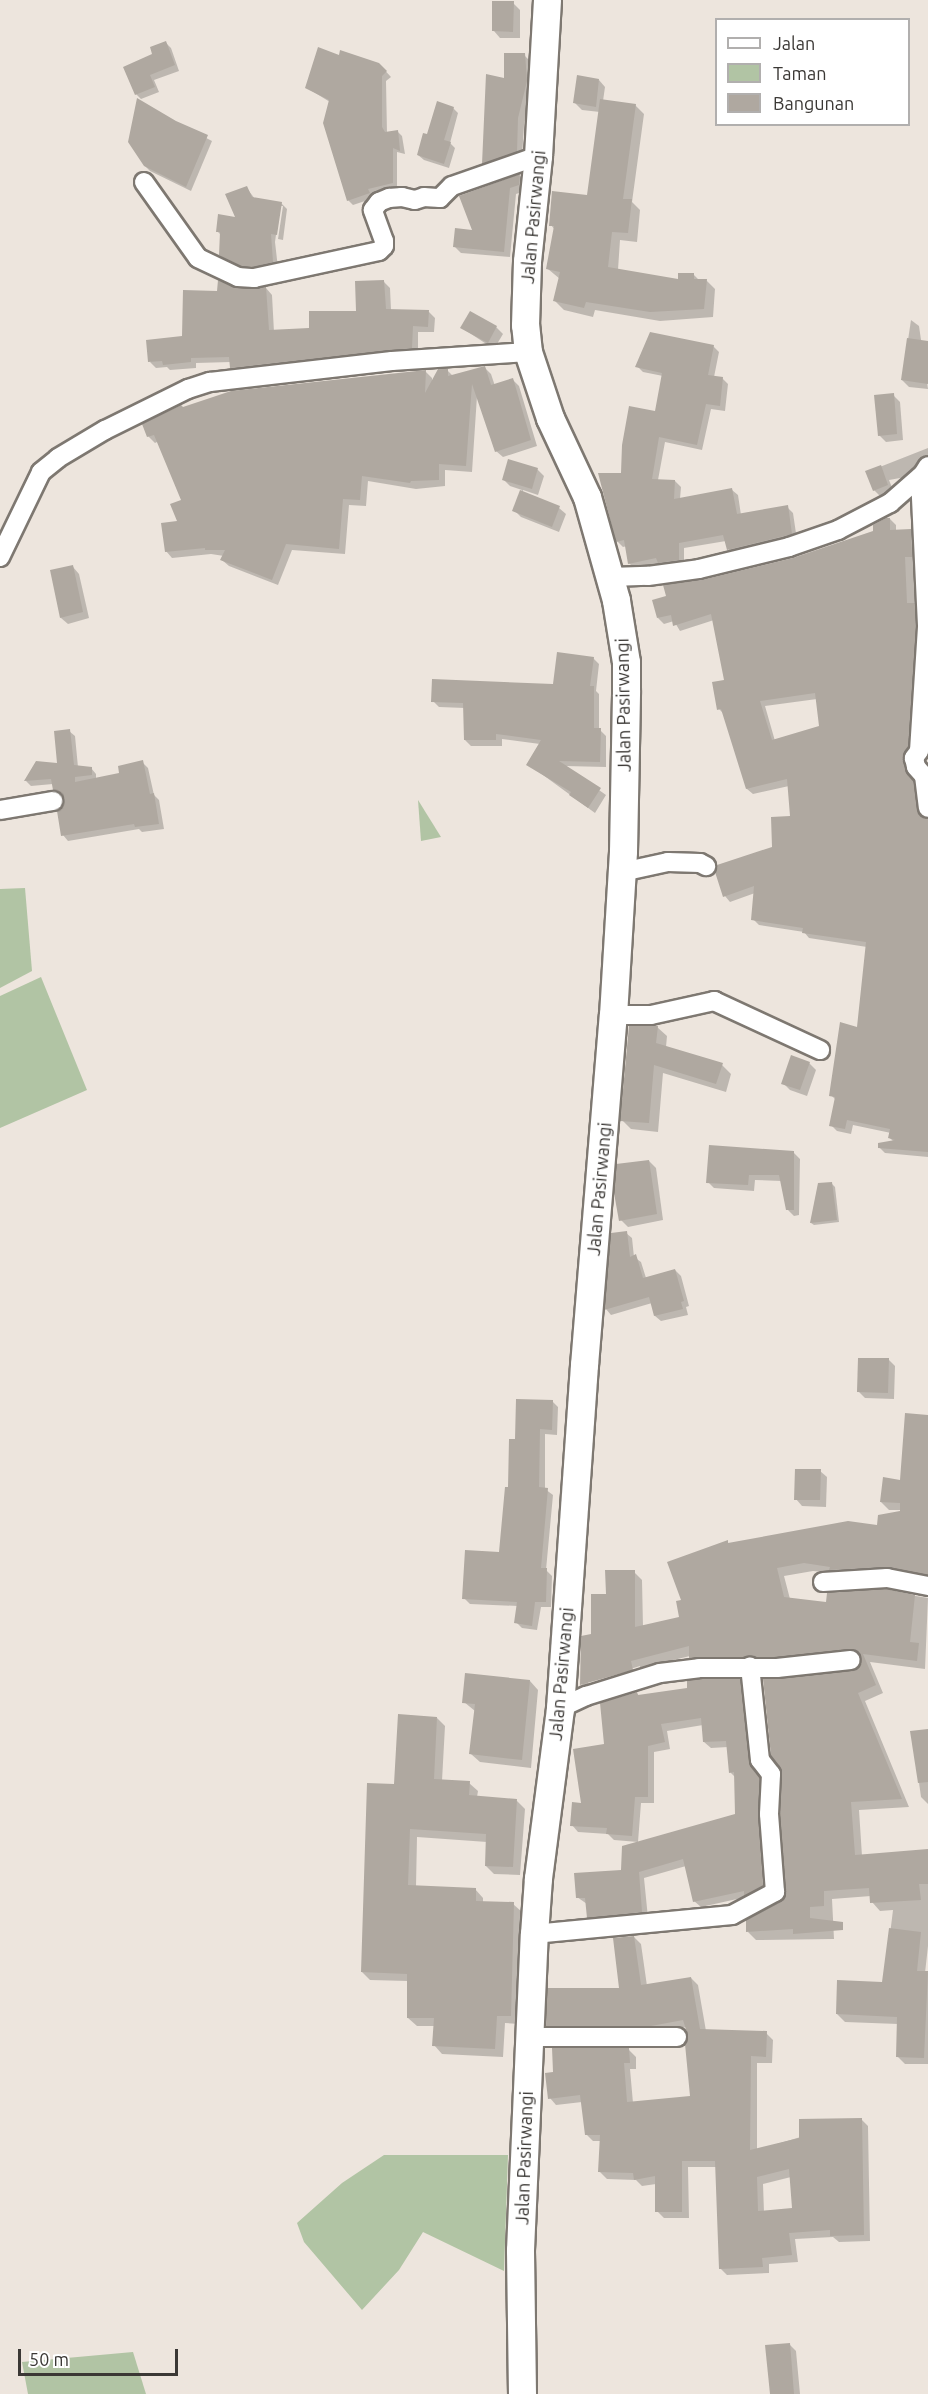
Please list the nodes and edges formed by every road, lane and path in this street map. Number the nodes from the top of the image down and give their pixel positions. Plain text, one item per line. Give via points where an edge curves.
1 (547, 0) edge
2 (538, 156) junction
3 (144, 182) dead end
4 (528, 352) junction
5 (924, 472) edge
6 (0, 557) edge
7 (610, 578) junction
8 (53, 801) dead end
9 (928, 808) edge
10 (0, 810) edge
11 (706, 866) dead end
12 (622, 872) junction
13 (614, 1015) junction
14 (820, 1050) dead end
15 (823, 1582) dead end
16 (928, 1586) edge
17 (851, 1660) dead end
18 (750, 1667) junction
19 (560, 1708) junction
20 (534, 1934) junction
21 (529, 2037) junction
22 (676, 2037) dead end
23 (522, 2394) edge

1 - 2 street, Jalan Pasirwangi
2 - 3 street via 452,186 440,198 415,201 402,197 379,202 373,210 384,242 379,251 254,278 238,277 198,258
2 - 4 street, Jalan Pasirwangi via 527,261
4 - 6 street via 392,361 210,382 188,389 105,430 41,472
4 - 7 street, Jalan Pasirwangi via 549,418 586,497
5 - 7 street via 890,503 838,530 789,548 699,569
5 - 9 street via 927,627 919,751 914,758 924,776
7 - 12 street, Jalan Pasirwangi via 626,663
8 - 10 street
11 - 12 street via 700,862 668,862
12 - 13 street, Jalan Pasirwangi
13 - 14 street via 651,1015 714,1001
13 - 19 street, Jalan Pasirwangi
15 - 16 street via 887,1578
17 - 18 street
18 - 19 street via 660,1674
18 - 20 street via 760,1760 771,1774 769,1814 775,1892 732,1915
19 - 20 street, Jalan Pasirwangi
20 - 21 street, Jalan Pasirwangi
21 - 22 street
21 - 23 street, Jalan Pasirwangi via 520,2250

